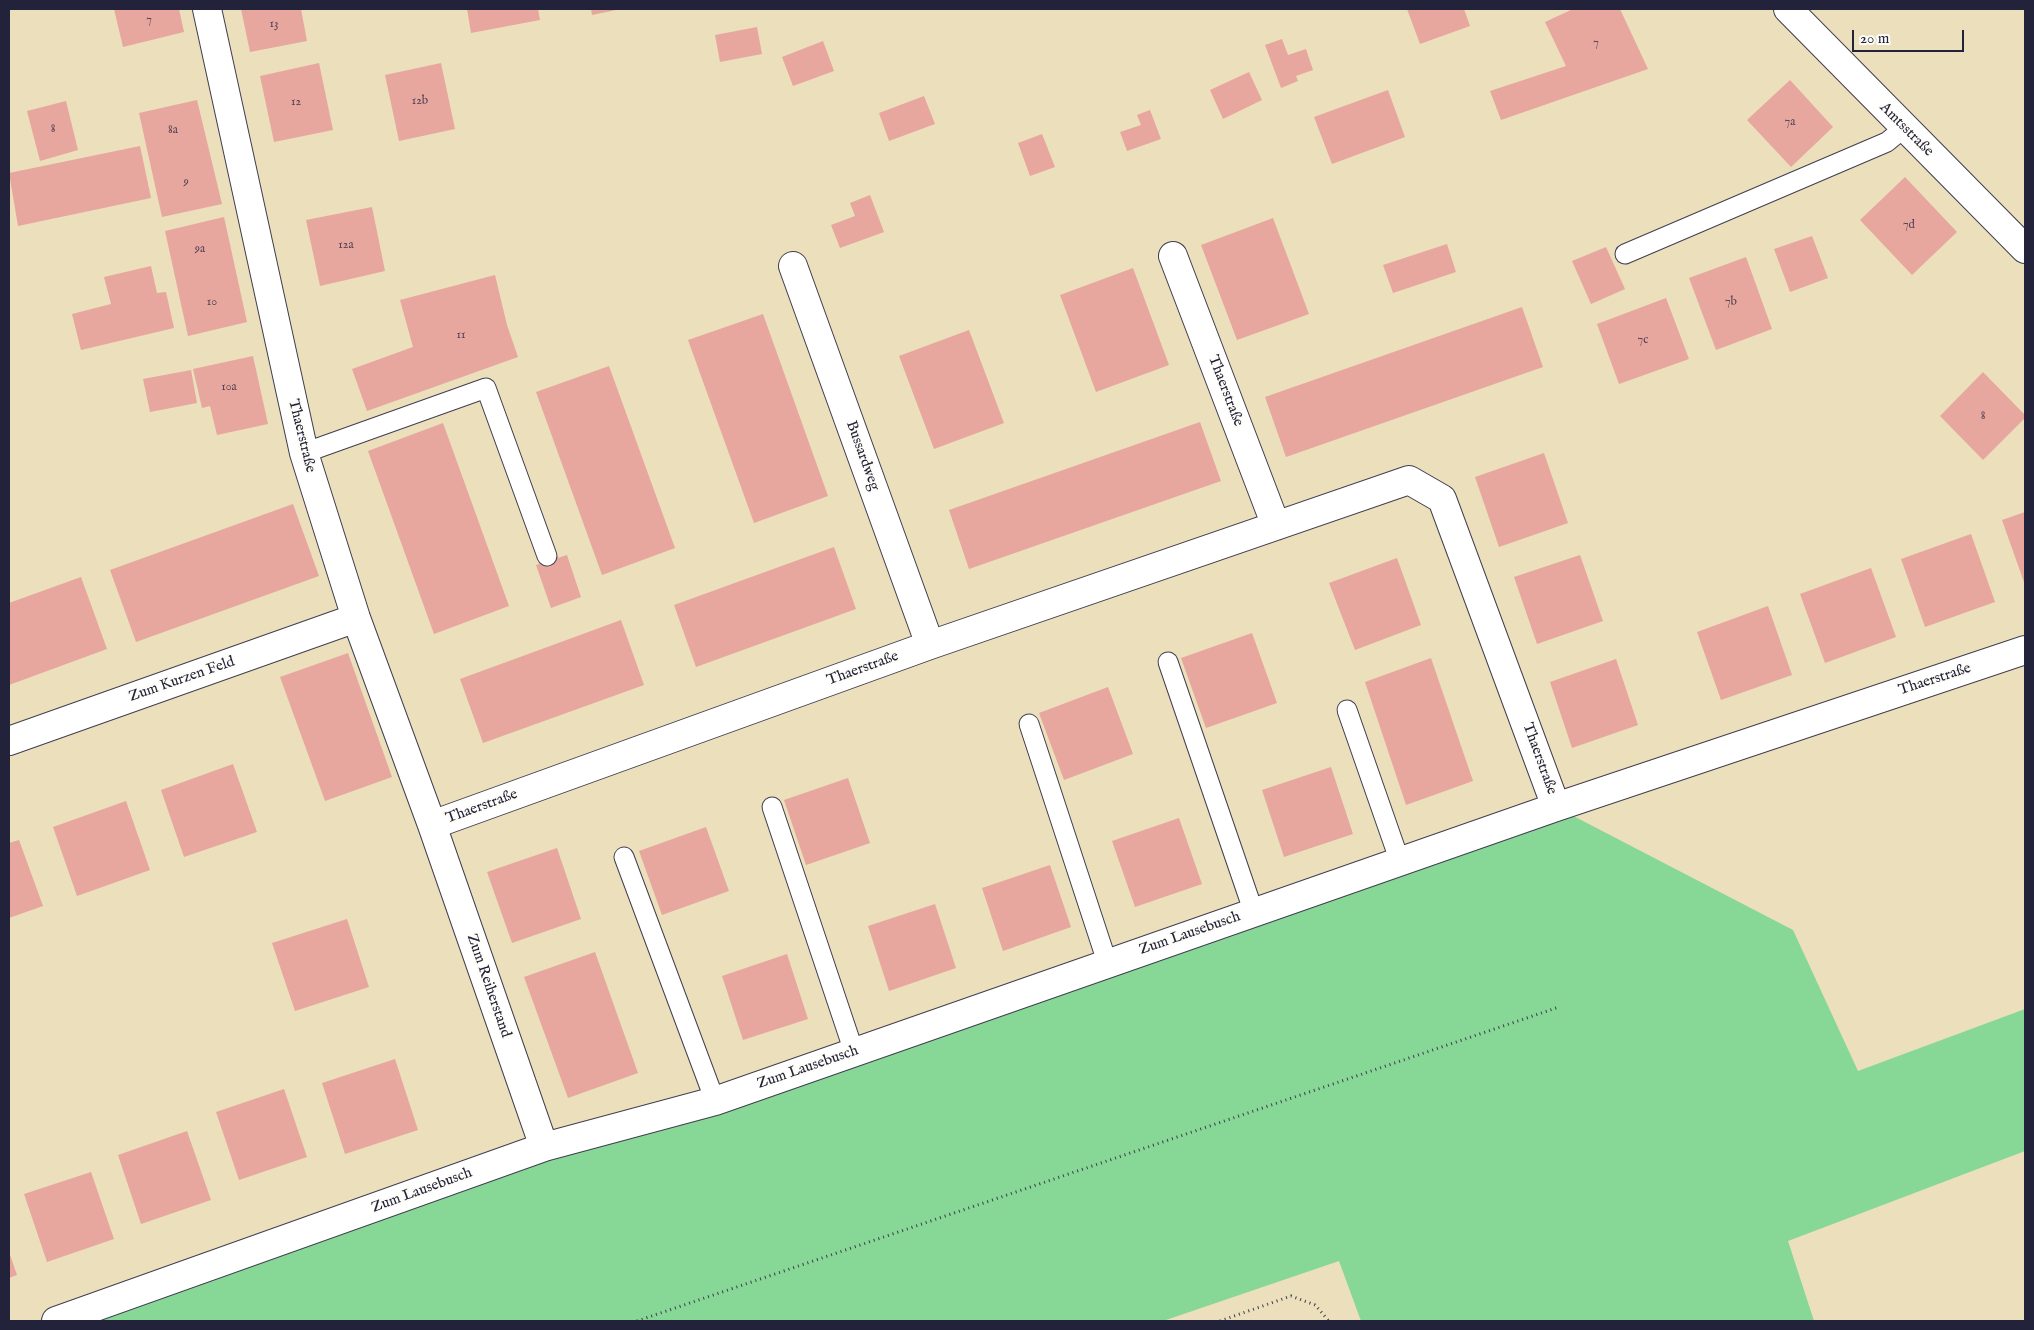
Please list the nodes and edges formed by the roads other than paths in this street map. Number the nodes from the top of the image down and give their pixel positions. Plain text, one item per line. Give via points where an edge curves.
1 (207, 9) edge
2 (1788, 9) edge
3 (1904, 128) junction
4 (2025, 249) edge
5 (1625, 254) dead end
6 (1173, 256) dead end
7 (793, 266) dead end
8 (304, 453) junction
9 (1276, 526) junction
10 (547, 556) dead end
11 (356, 618) junction
12 (930, 645) junction
13 (2025, 650) edge
14 (1168, 662) dead end
15 (1347, 710) dead end
16 (1029, 724) dead end
17 (9, 741) edge
18 (772, 807) dead end
19 (1556, 807) junction
20 (432, 825) junction
21 (624, 857) dead end
22 (1400, 862) junction
23 (1254, 913) junction
24 (1107, 962) junction
25 (854, 1052) junction
26 (715, 1101) junction
27 (544, 1147) junction
28 (56, 1321) edge

1 - 8 street, Thaerstraße
2 - 3 street, Amtsstraße
3 - 4 street, Amtsstraße
3 - 5 lane via 1886,142
6 - 9 street, Thaerstraße
7 - 12 street, Bussardweg
8 - 10 lane via 486,388
8 - 11 street, Thaerstraße
9 - 12 street, Thaerstraße
9 - 19 street, Thaerstraße via 1408,480 1442,499
11 - 17 street, Zum Kurzen Feld
11 - 20 street, Thaerstraße
12 - 20 street, Thaerstraße
13 - 19 street, Thaerstraße
14 - 23 lane
15 - 22 lane
16 - 24 lane
18 - 25 lane
19 - 22 street, Zum Lausebusch
20 - 27 street, Zum Reiherstand
21 - 26 lane
22 - 23 street, Zum Lausebusch
23 - 24 street, Zum Lausebusch
24 - 25 street, Zum Lausebusch
25 - 26 street, Zum Lausebusch
26 - 27 street, Zum Lausebusch
27 - 28 street, Zum Lausebusch

